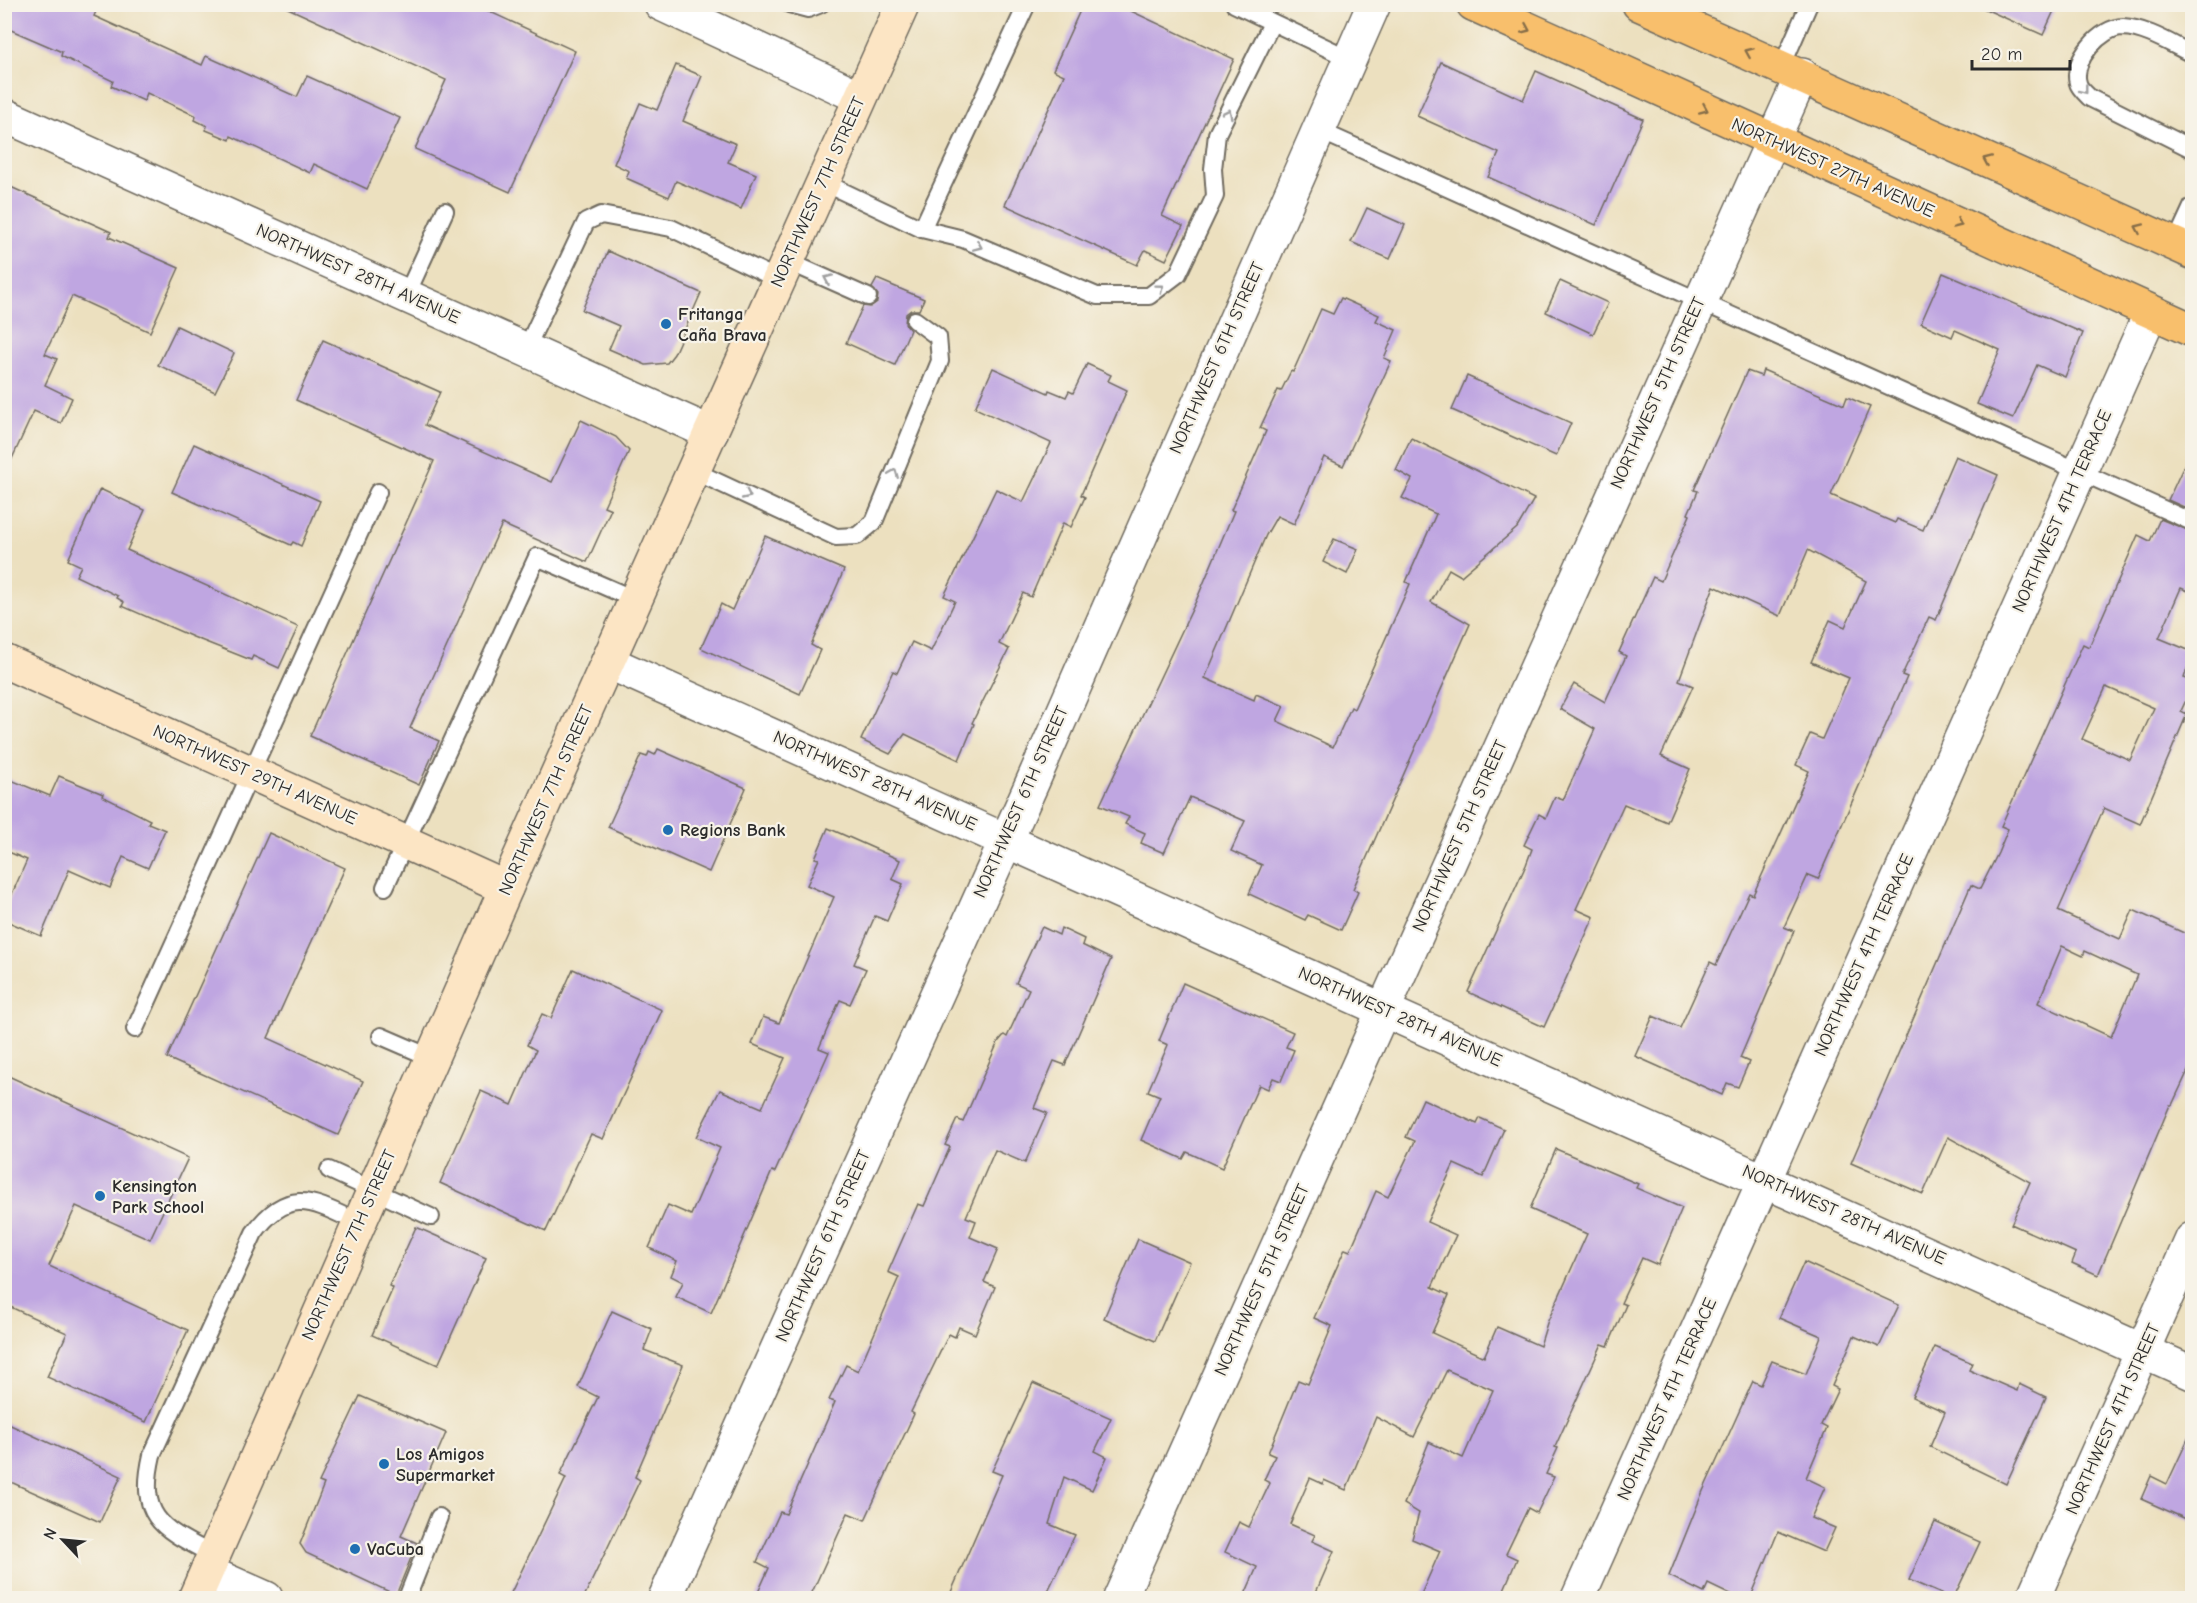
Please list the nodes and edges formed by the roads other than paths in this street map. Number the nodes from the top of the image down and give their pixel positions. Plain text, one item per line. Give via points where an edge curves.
1 (789, 4) edge
2 (821, 4) edge
3 (903, 4) edge
4 (1027, 4) edge
5 (1234, 4) edge
6 (1374, 4) edge
7 (1473, 4) edge
8 (1638, 4) edge
9 (1809, 4) edge
10 (673, 7) edge
11 (1272, 22) junction
12 (2193, 54) edge
13 (1350, 59) junction
14 (1792, 71) junction
15 (860, 97) junction
16 (4, 115) edge
17 (1318, 130) junction
18 (1772, 140) junction
19 (2193, 149) edge
20 (823, 182) junction
21 (2193, 207) edge
22 (446, 211) dead end
23 (922, 229) junction
24 (2184, 248) edge
25 (783, 270) junction
26 (406, 296) junction
27 (868, 297) dead end
28 (1700, 299) junction
29 (2151, 312) junction
30 (915, 320) dead end
31 (2193, 330) edge
32 (526, 349) junction
33 (711, 433) junction
34 (694, 471) junction
35 (2080, 471) junction
36 (378, 492) dead end
37 (2193, 522) edge
38 (636, 600) junction
39 (4, 661) edge
40 (608, 662) junction
41 (251, 773) junction
42 (1005, 839) junction
43 (405, 842) junction
44 (385, 887) dead end
45 (506, 888) junction
46 (1382, 1010) junction
47 (135, 1029) dead end
48 (381, 1036) dead end
49 (432, 1058) junction
50 (328, 1170) dead end
51 (1765, 1179) junction
52 (374, 1191) junction
53 (431, 1217) dead end
54 (359, 1223) junction
55 (2193, 1239) edge
56 (2144, 1351) junction
57 (2193, 1373) edge
58 (439, 1517) dead end
59 (206, 1576) edge
60 (266, 1599) edge
61 (407, 1599) edge
62 (665, 1599) edge
63 (1120, 1599) edge
64 (1578, 1599) edge
65 (2033, 1599) edge

1 - 2 lane via 808,9
3 - 15 main road, NORTHWEST 7TH STREET
4 - 23 lane
5 - 11 lane
6 - 13 street, NORTHWEST 6TH STREET
7 -> 18 highway, NORTHWEST 27TH AVENUE
14 -> 8 highway
9 - 14 lane
10 - 15 street
11 - 13 lane
23 -> 11 lane via 963,239 1098,297 1149,296 1178,274 1215,196 1217,134
12 -> 19 lane via 2135,29 2120,27 2105,32 2093,43 2077,73 2078,85 2090,98
13 - 17 street, NORTHWEST 6TH STREET
14 - 18 street, NORTHWEST 5TH STREET
24 -> 14 highway
15 - 20 main road, NORTHWEST 7TH STREET
16 - 26 street, NORTHWEST 28TH AVENUE
17 - 28 lane
17 - 42 street, NORTHWEST 6TH STREET
18 - 28 street, NORTHWEST 5TH STREET
18 -> 29 highway, NORTHWEST 27TH AVENUE
20 - 23 lane
20 - 25 main road, NORTHWEST 7TH STREET
21 - 24 lane
22 - 26 lane
27 -> 25 lane
25 - 32 lane via 671,228 602,215 586,222
25 - 33 main road, NORTHWEST 7TH STREET
26 - 32 street, NORTHWEST 28TH AVENUE
28 - 35 lane
28 - 46 street, NORTHWEST 5TH STREET
29 - 31 highway, NORTHWEST 27TH AVENUE
29 - 35 street, NORTHWEST 4TH TERRACE
34 -> 30 lane via 836,537 857,536 874,522 940,361 938,337
32 - 33 street, NORTHWEST 28TH AVENUE
33 - 34 main road, NORTHWEST 7TH STREET
34 - 38 main road, NORTHWEST 7TH STREET
35 - 37 lane
35 - 51 street, NORTHWEST 4TH TERRACE
36 - 41 lane
38 - 40 main road, NORTHWEST 7TH STREET
38 - 43 lane via 537,557
39 - 41 main road, NORTHWEST 29TH AVENUE
40 - 42 street, NORTHWEST 28TH AVENUE
40 - 45 main road, NORTHWEST 7TH STREET
41 - 43 main road, NORTHWEST 29TH AVENUE
41 - 47 lane
42 - 46 street, NORTHWEST 28TH AVENUE
42 - 62 street, NORTHWEST 6TH STREET
43 - 44 lane
43 - 45 main road, NORTHWEST 29TH AVENUE
45 - 49 main road, NORTHWEST 7TH STREET
46 - 51 street, NORTHWEST 28TH AVENUE
46 - 63 street, NORTHWEST 5TH STREET
48 - 49 lane
49 - 52 main road, NORTHWEST 7TH STREET
50 - 52 lane
51 - 56 street, NORTHWEST 28TH AVENUE
51 - 64 street, NORTHWEST 4TH TERRACE
52 - 53 lane
52 - 54 main road, NORTHWEST 7TH STREET
54 - 59 main road, NORTHWEST 7TH STREET
54 - 59 lane via 314,1202 277,1207 264,1218 152,1455 147,1492 151,1508
55 - 56 street, NORTHWEST 4TH STREET
56 - 57 street, NORTHWEST 28TH AVENUE
56 - 65 street, NORTHWEST 4TH STREET
58 - 61 lane
59 - 60 street

